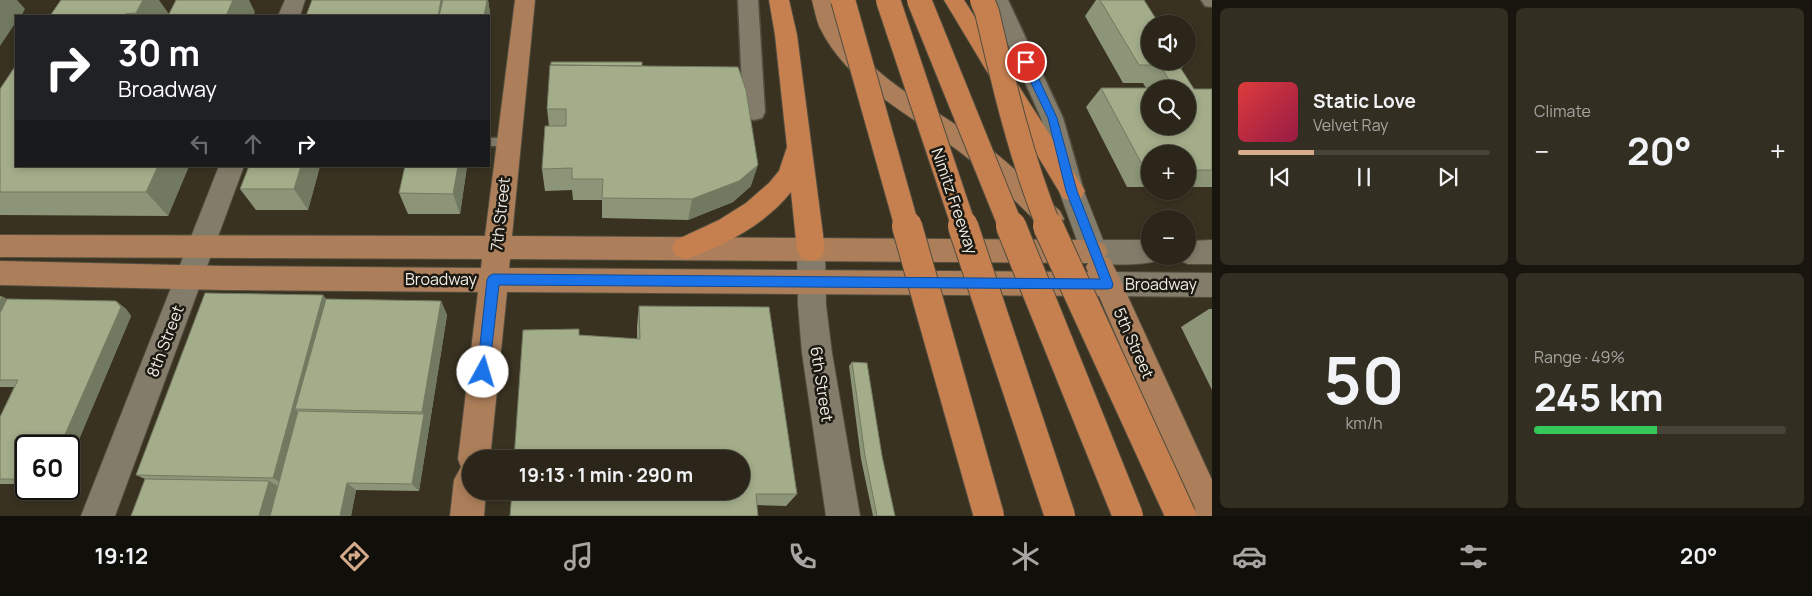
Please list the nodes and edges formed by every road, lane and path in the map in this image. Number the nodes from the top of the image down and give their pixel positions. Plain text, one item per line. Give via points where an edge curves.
1 (295, 0) edge
2 (525, 0) edge
3 (748, 0) edge
4 (779, 0) edge
5 (822, 0) edge
6 (843, 0) edge
7 (888, 0) edge
8 (919, 0) edge
9 (998, 0) edge
10 (964, 2) edge
11 (288, 15) edge
12 (754, 112) dead end
13 (499, 142) edge
14 (799, 147) junction
15 (232, 167) edge
16 (1072, 191) junction
17 (0, 246) edge
18 (202, 246) junction
19 (497, 248) junction
20 (686, 248) junction
21 (811, 250) junction
22 (1094, 252) junction
23 (1141, 252) edge
24 (1196, 252) edge
25 (1212, 252) edge
26 (0, 274) edge
27 (190, 278) junction
28 (493, 280) junction
29 (812, 282) junction
30 (1108, 284) junction
31 (1212, 285) edge
32 (475, 450) edge
33 (469, 500) edge
34 (98, 516) edge
35 (467, 516) edge
36 (843, 516) edge
37 (989, 516) edge
38 (1060, 516) edge
39 (1128, 516) edge
40 (1180, 516) edge
41 (1211, 516) edge

1 - 11 main road
2 - 13 main road, 7th Street
3 - 12 street
4 - 14 highway
5 - 22 main road via 830,26 859,66 996,166 1057,225
6 - 37 highway, bridge
7 - 38 highway, Nimitz Freeway, bridge
8 - 39 highway, bridge
9 - 16 street, 5th Street via 1052,118
10 - 16 highway
10 - 40 highway, bridge via 987,12 1032,186 1057,248
13 - 19 main road, 7th Street
14 - 20 highway via 789,177 768,198 728,229
14 - 21 highway
15 - 18 main road, 8th Street
16 - 22 main road, 5th Street
17 - 18 main road, Broadway
18 - 19 main road, Broadway
18 - 27 main road, 8th Street
19 - 20 main road, Broadway
19 - 28 main road, 7th Street
20 - 21 main road, Broadway
21 - 22 main road, Broadway
21 - 29 main road, 6th Street
22 - 23 main road, Broadway
22 - 30 main road, 5th Street
24 - 25 main road, Broadway
26 - 27 main road, Broadway
27 - 28 main road, Broadway
27 - 34 main road, 8th Street
28 - 29 main road, Broadway
28 - 32 main road, 7th Street
29 - 30 main road, Broadway
29 - 36 main road, 6th Street via 817,353
30 - 31 main road, Broadway
30 - 41 main road, 5th Street
33 - 35 main road

